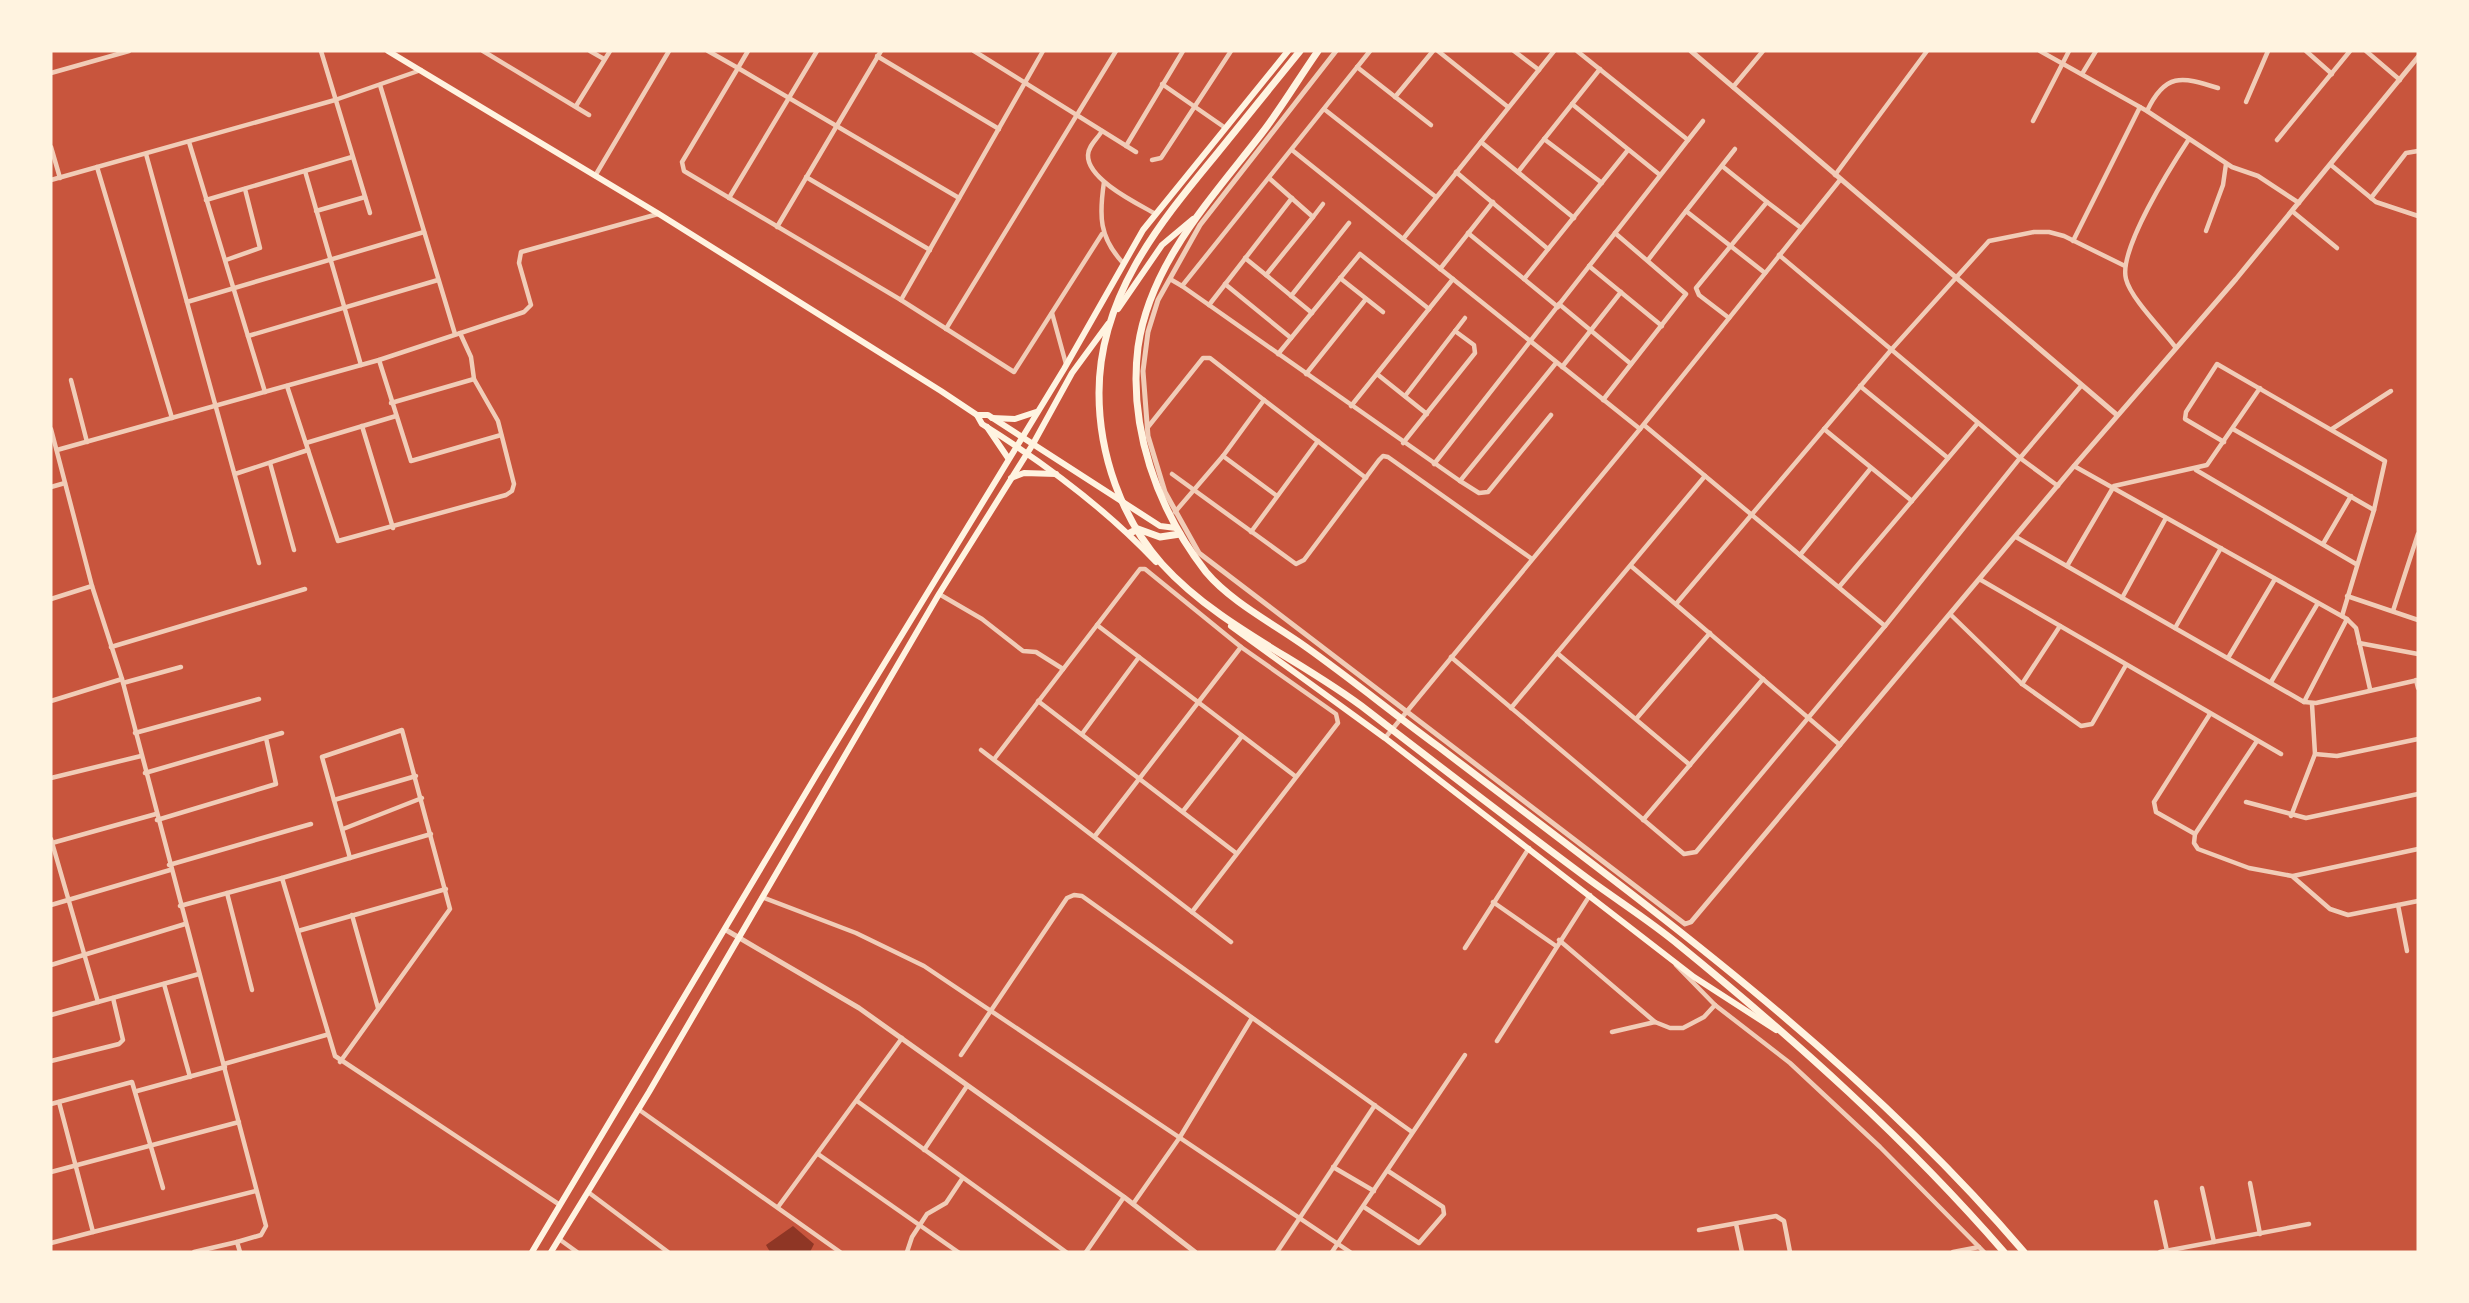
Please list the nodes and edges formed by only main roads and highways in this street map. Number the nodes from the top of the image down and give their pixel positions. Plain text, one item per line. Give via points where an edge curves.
1 (388, 51) edge
2 (1288, 51) edge
3 (1300, 51) edge
4 (1318, 51) edge
5 (1201, 213) junction
6 (1035, 412) junction
7 (977, 415) junction
8 (992, 418) junction
9 (987, 427) junction
10 (1021, 436) junction
11 (1032, 444) junction
12 (1015, 445) junction
13 (1026, 453) junction
14 (1008, 458) junction
15 (1056, 474) junction
16 (1011, 478) junction
17 (1178, 531) junction
18 (1130, 533) junction
19 (1779, 1031) junction
20 (532, 1252) edge
21 (551, 1252) edge
22 (2004, 1252) edge
23 (2024, 1252) edge

1 - 7 main road via 659,214
2 - 6 main road via 1154,213
3 - 19 highway via 1150,240 1114,308 1102,351 1101,420 1115,484 1139,535 1191,593 1350,697 1676,942
4 - 5 highway
5 - 11 main road via 1161,246 1136,279 1072,373
5 - 17 highway via 1176,247 1147,307 1136,383 1148,464
6 - 8 main road via 1015,419
6 - 10 main road
7 - 8 main road
7 - 9 main road
8 - 10 main road
9 - 12 main road
9 - 14 main road
10 - 11 main road
10 - 12 main road
11 - 13 main road
11 - 17 main road via 1160,526
12 - 13 main road
12 - 14 main road
13 - 15 main road
13 - 16 main road
14 - 20 main road
15 - 16 main road via 1024,473
15 - 18 main road
16 - 21 main road
17 - 18 highway via 1160,537 1138,529
17 - 23 highway via 1209,576 1709,953 1782,1015 1925,1147
18 - 19 main road via 1193,597 1673,960 1741,1010
19 - 22 highway via 1944,1183

